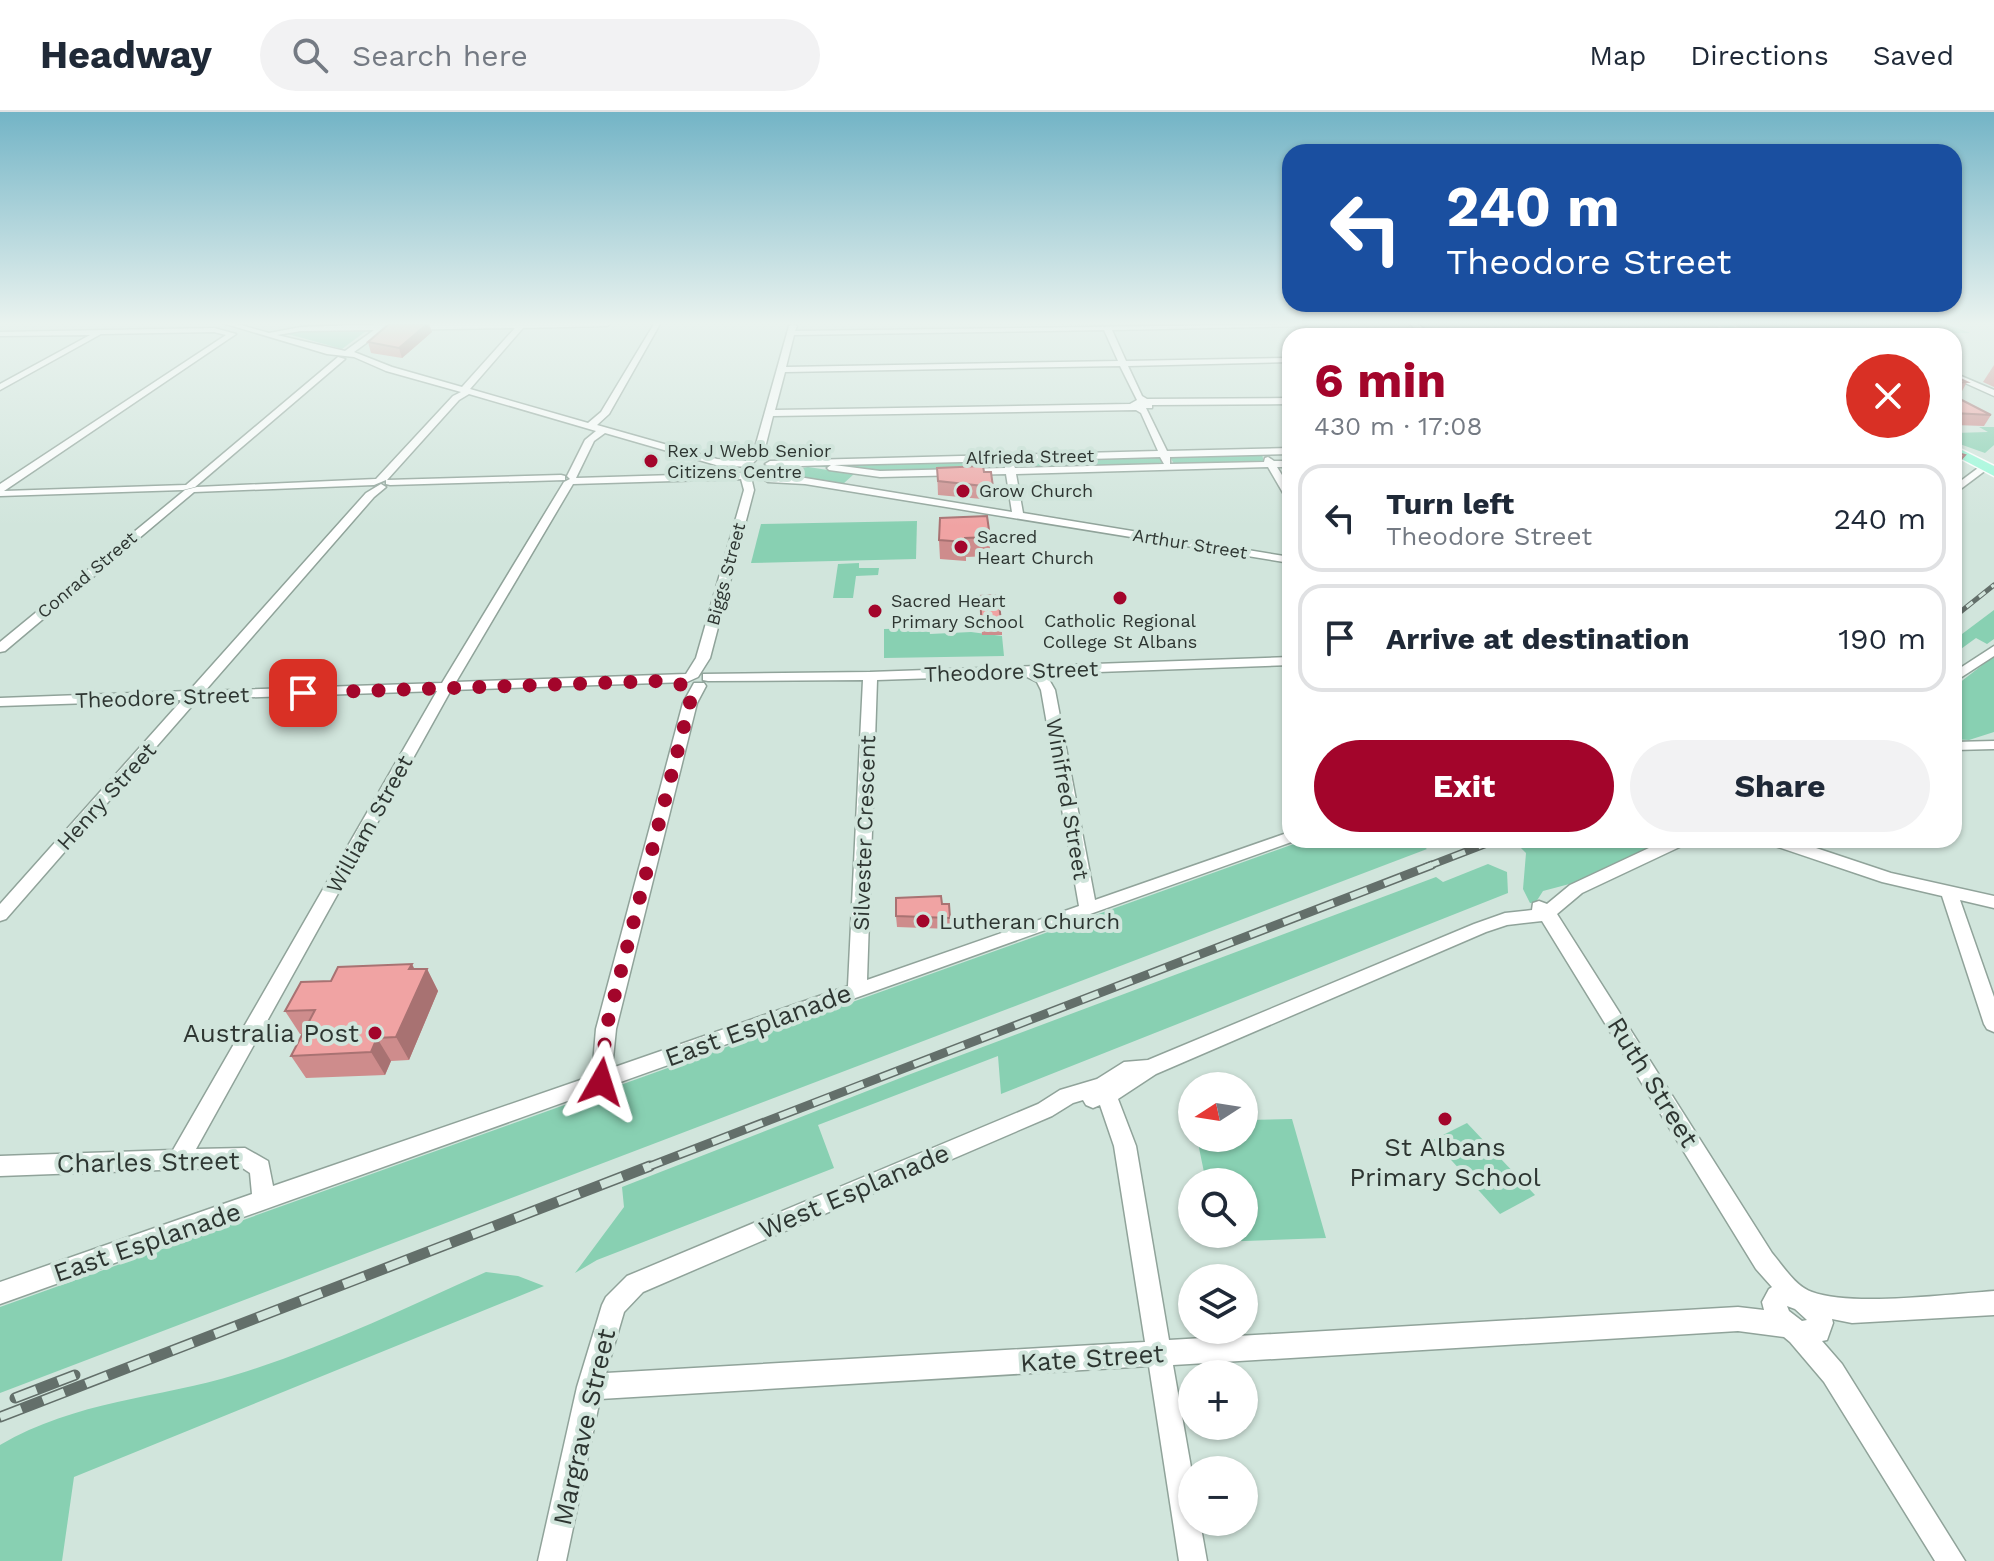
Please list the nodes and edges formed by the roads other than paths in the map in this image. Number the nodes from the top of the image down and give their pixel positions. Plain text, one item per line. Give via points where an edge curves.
1 (150, 392) edge
2 (306, 392) edge
3 (465, 392) edge
4 (468, 392) edge
5 (618, 392) edge
6 (775, 392) edge
7 (1135, 392) edge
8 (1282, 401) edge
9 (1141, 405) junction
10 (770, 413) junction
11 (590, 426) junction
12 (603, 430) junction
13 (1262, 451) junction
14 (1282, 451) edge
15 (759, 452) junction
16 (1163, 453) junction
17 (1962, 454) edge
18 (1008, 457) junction
19 (716, 462) junction
20 (748, 464) junction
21 (768, 464) junction
22 (1282, 464) edge
23 (1271, 465) junction
24 (1169, 467) junction
25 (1991, 468) edge
26 (782, 471) junction
27 (1010, 471) junction
28 (741, 477) junction
29 (567, 479) junction
30 (766, 479) junction
31 (805, 481) junction
32 (1282, 483) edge
33 (380, 484) junction
34 (1962, 486) edge
35 (190, 488) junction
36 (5, 490) edge
37 (1018, 516) junction
38 (1282, 559) edge
39 (0, 648) edge
40 (1994, 650) edge
41 (1282, 661) edge
42 (1065, 669) junction
43 (1026, 671) junction
44 (1962, 672) edge
45 (870, 676) junction
46 (696, 683) junction
47 (445, 689) junction
48 (1048, 690) junction
49 (194, 696) junction
50 (0, 702) edge
51 (1962, 746) edge
52 (1987, 746) edge
53 (1994, 759) edge
54 (1282, 841) edge
55 (1663, 848) edge
56 (1798, 848) edge
57 (1949, 893) junction
58 (1994, 902) edge
59 (1088, 909) junction
60 (1542, 910) junction
61 (0, 915) edge
62 (857, 989) junction
63 (1994, 1024) edge
64 (601, 1082) junction
65 (1105, 1091) junction
66 (180, 1158) junction
67 (0, 1166) edge
68 (264, 1201) junction
69 (663, 1271) joint
70 (0, 1293) edge
71 (1994, 1303) edge
72 (1797, 1314) junction
73 (1158, 1353) junction
74 (590, 1387) junction
75 (552, 1561) edge
76 (1193, 1561) edge
77 (1951, 1561) edge

1 - 36 street
2 - 35 street, Conrad Street
3 - 33 street, Henry Street
4 - 11 street
5 - 11 street via 605,414
6 - 10 street
7 - 9 street
8 - 9 street
9 - 10 street
9 - 16 street
10 - 15 street
11 - 12 street
12 - 19 street
12 - 29 street, William Street via 590,440
13 - 14 street, Alfrieda Street
13 - 16 street, Alfrieda Street
13 - 23 street
15 - 20 street
15 - 21 street
16 - 18 street, Alfrieda Street
16 - 24 street
17 - 25 main road
18 - 21 street, Alfrieda Street
18 - 27 street
19 - 20 street
19 - 28 street
20 - 21 street, Alfrieda Street
20 - 28 street
21 - 26 street, Arthur Street
22 - 23 street, Alfrieda Street
23 - 24 street, Alfrieda Street
23 - 32 street
24 - 27 street, Alfrieda Street
25 - 34 street
26 - 27 street, Alfrieda Street via 808,466 866,474
26 - 30 street
26 - 31 street, Arthur Street
27 - 37 street
28 - 29 street
28 - 30 street
28 - 46 street, Biggs Street
29 - 33 street
29 - 47 street, William Street
30 - 31 street, Arthur Street
31 - 37 street, Arthur Street
33 - 35 street
33 - 49 street, Henry Street
35 - 36 street
35 - 39 street, Conrad Street
37 - 38 street, Arthur Street
40 - 44 street
41 - 42 street, Theodore Street
42 - 43 street, Theodore Street
42 - 48 street, Winifred Street via 1054,676
43 - 45 street, Theodore Street
43 - 48 street, Winifred Street via 1042,679
45 - 46 street, Theodore Street
45 - 62 street, Silvester Crescent
46 - 47 street, Theodore Street
46 - 64 street, Biggs Street via 606,1029
47 - 49 street, Theodore Street
47 - 66 street, William Street
48 - 59 street, Winifred Street
49 - 50 street, Theodore Street
49 - 61 street, Henry Street
51 - 52 street
52 - 53 street
54 - 59 street, East Esplanade
55 - 60 street
56 - 57 street
57 - 58 street
57 - 63 street
59 - 62 street, East Esplanade
60 - 65 street, West Esplanade via 1505,919
60 - 72 street, Ruth Street
62 - 64 street, East Esplanade
64 - 68 street, East Esplanade
65 - 69 street, West Esplanade via 1045,1110
65 - 73 street via 1125,1146
66 - 67 street, Charles Street
66 - 68 street, Charles Street via 252,1160 260,1168
68 - 70 street, East Esplanade
69 - 74 street, Margrave Street via 635,1284 614,1305
71 - 72 street, Kate Street
72 - 73 street, Kate Street
72 - 77 street, Ruth Street
73 - 74 street, Kate Street
73 - 76 street
74 - 75 street, Margrave Street

